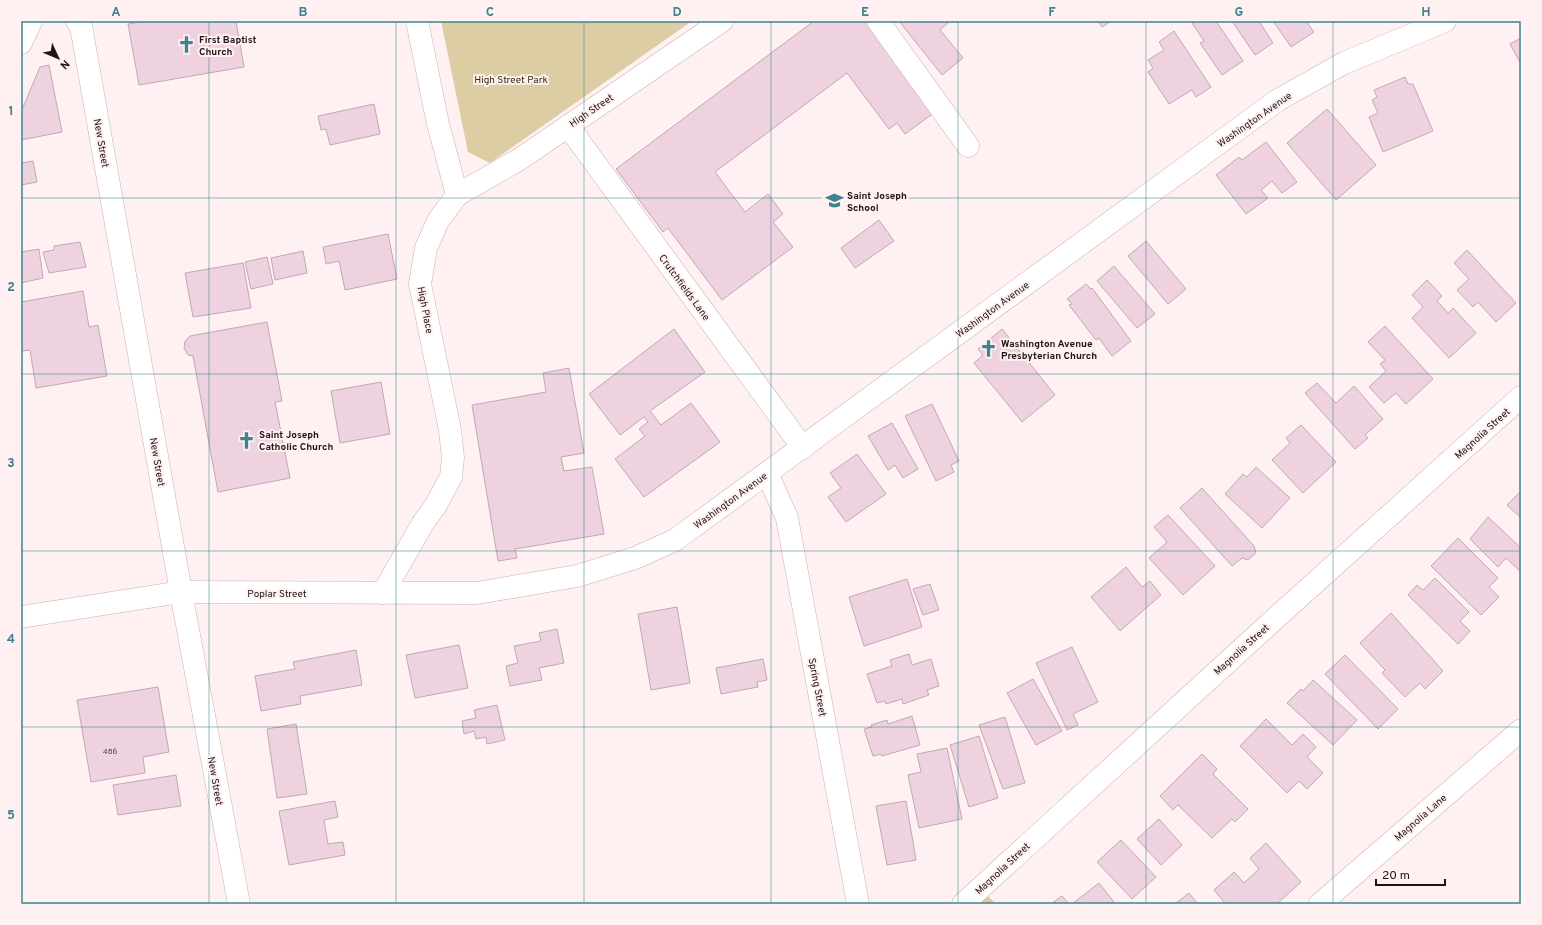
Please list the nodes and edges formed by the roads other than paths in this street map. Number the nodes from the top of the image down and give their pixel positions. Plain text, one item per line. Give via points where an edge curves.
1 (32, 21) edge
2 (77, 21) edge
3 (417, 21) edge
4 (721, 21) edge
5 (878, 21) edge
6 (1445, 21) edge
7 (21, 43) edge
8 (568, 126) junction
9 (968, 146) dead end
10 (457, 194) junction
11 (1521, 397) edge
12 (803, 448) junction
13 (767, 473) junction
14 (534, 583) joint
15 (181, 592) junction
16 (383, 593) junction
17 (21, 617) edge
18 (1521, 730) edge
19 (239, 904) edge
20 (858, 904) edge
21 (963, 904) edge
22 (1320, 904) edge

1 - 7 street
2 - 15 street, New Street via 81,26
3 - 10 street via 438,124
4 - 8 street, High Street
5 - 9 street
6 - 12 street, Washington Avenue via 1344,63 1278,100
8 - 10 street, High Street via 520,159
8 - 12 street, Crutchfields Lane
10 - 16 street, High Place via 438,221 426,248 420,284 450,430 453,458 451,477
11 - 21 street, Magnolia Street via 1268,624
12 - 13 street, Washington Avenue
13 - 14 street, Washington Avenue via 675,540 635,558 577,576
13 - 20 street, Spring Street via 786,518
14 - 16 street, Poplar Street via 477,593
15 - 16 street, Poplar Street
15 - 17 street, Poplar Street
15 - 19 street, New Street
18 - 22 street, Magnolia Lane

